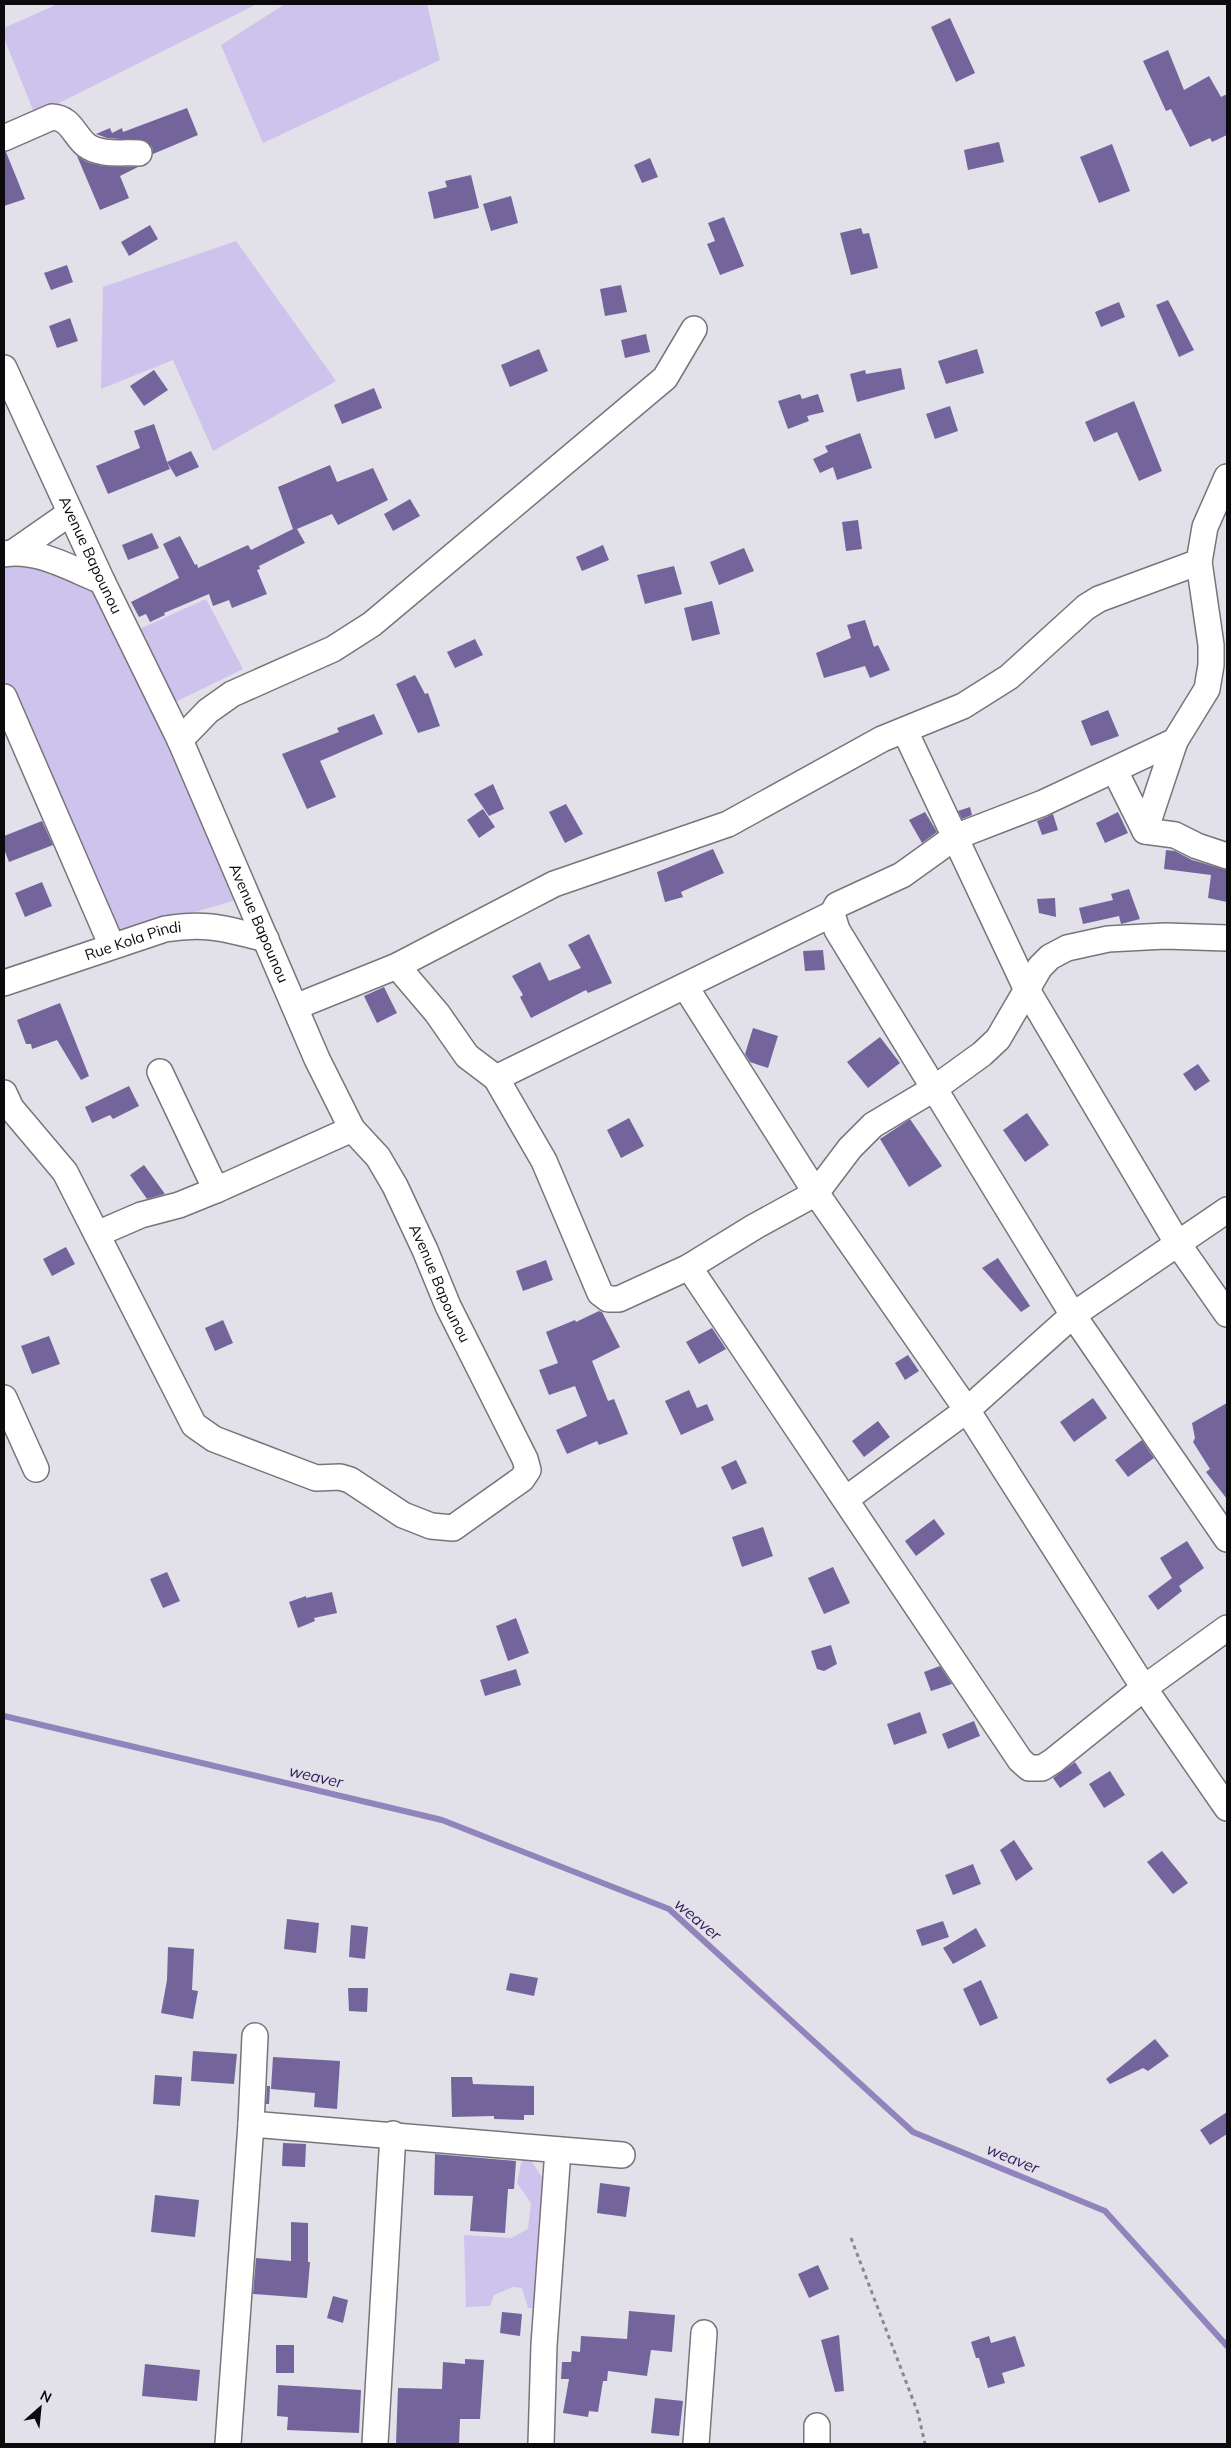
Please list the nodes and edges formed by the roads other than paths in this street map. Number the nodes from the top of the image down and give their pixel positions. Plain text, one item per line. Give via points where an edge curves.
1 (4, 138) edge
2 (140, 153) dead end
3 (694, 328) dead end
4 (4, 368) edge
5 (1227, 477) edge
6 (70, 513) junction
7 (9, 553) edge
8 (1199, 562) junction
9 (102, 581) junction
10 (4, 697) edge
11 (905, 730) junction
12 (180, 740) junction
13 (1175, 741) junction
14 (1115, 770) junction
15 (1145, 830) junction
16 (955, 837) junction
17 (1227, 856) edge
18 (832, 914) junction
19 (1227, 938) edge
20 (266, 939) junction
21 (112, 946) junction
22 (397, 966) junction
23 (4, 983) edge
24 (686, 986) junction
25 (1027, 990) junction
26 (295, 1007) junction
27 (160, 1072) dead end
28 (496, 1078) junction
29 (935, 1088) junction
30 (4, 1093) edge
31 (352, 1129) junction
32 (216, 1190) junction
33 (816, 1193) junction
34 (1227, 1210) edge
35 (97, 1234) junction
36 (1178, 1244) junction
37 (689, 1267) junction
38 (1227, 1314) edge
39 (1073, 1315) junction
40 (4, 1398) edge
41 (967, 1410) junction
42 (36, 1469) dead end
43 (846, 1499) junction
44 (1227, 1539) edge
45 (1227, 1628) edge
46 (1144, 1688) junction
47 (1227, 1808) edge
48 (255, 2036) dead end
49 (251, 2124) junction
50 (393, 2134) junction
51 (558, 2150) junction
52 (622, 2155) dead end
53 (704, 2333) dead end
54 (228, 2444) edge
55 (375, 2444) edge
56 (541, 2444) edge
57 (696, 2444) edge

1 - 2 street via 52,117 60,117 68,121 87,145 100,152
3 - 12 street via 665,378 372,624 333,649 232,694 208,711
4 - 6 street, Avenue Bapounou
5 - 8 street via 1205,527
6 - 7 street
6 - 9 street, Avenue Bapounou
7 - 9 street via 46,558
8 - 11 street via 1086,607 1009,677 963,706
8 - 13 street via 1212,645 1212,665 1207,689
9 - 12 street, Avenue Bapounou
10 - 21 street
11 - 16 street
11 - 22 street via 877,742 728,824 554,884
12 - 20 street, Avenue Bapounou
13 - 14 street
13 - 15 street
14 - 15 street
14 - 16 street via 1043,803
15 - 17 street via 1175,835
16 - 18 street via 902,875 837,905
16 - 25 street
18 - 24 street
18 - 29 street via 837,930
19 - 25 street via 1165,936 1108,939 1067,948 1040,967
20 - 21 street, Rue Kola Pindi via 220,927 192,925 165,929
20 - 26 street, Avenue Bapounou
21 - 23 street, Rue Kola Pindi
22 - 26 street
22 - 28 street via 437,1013 467,1056
24 - 28 street
24 - 33 street
25 - 29 street via 998,1040
25 - 36 street
26 - 31 street, Avenue Bapounou
27 - 32 street
28 - 37 street via 544,1161 600,1293 608,1299 619,1299
29 - 33 street via 873,1125 850,1148
29 - 39 street
30 - 35 street via 11,1108 65,1172
31 - 32 street
31 - 35 street, Avenue Bapounou via 378,1157 395,1186 448,1306 528,1470 522,1479 453,1528 431,1526 396,1511 350,1480 316,1478 214,1439 194,1425
32 - 35 street via 179,1205 141,1215
33 - 37 street
33 - 41 street
34 - 36 street
36 - 38 street
36 - 39 street
37 - 43 street
39 - 41 street
39 - 44 street
40 - 42 street
41 - 43 street
41 - 46 street
43 - 46 street via 1020,1760 1030,1768 1042,1768 1053,1761
45 - 46 street
46 - 47 street
48 - 49 street
49 - 50 street
49 - 54 street
50 - 51 street
50 - 55 street
51 - 52 street
51 - 56 street via 544,2345
53 - 57 street

